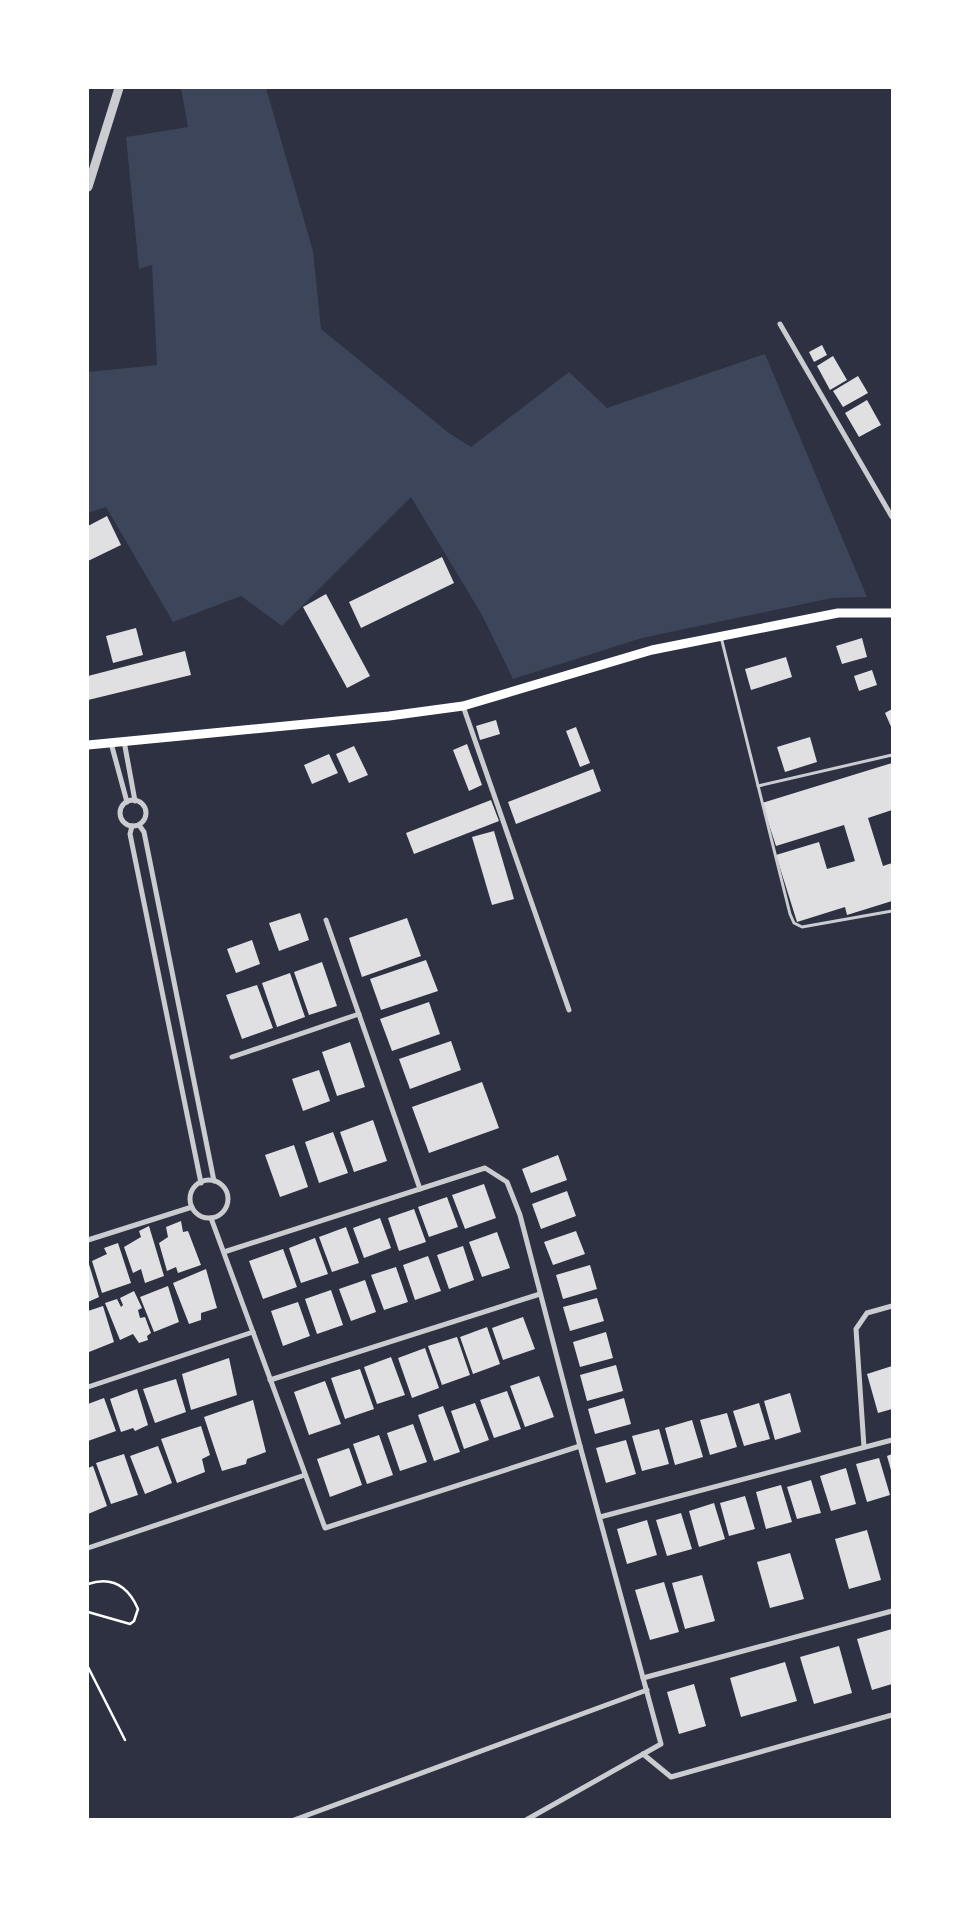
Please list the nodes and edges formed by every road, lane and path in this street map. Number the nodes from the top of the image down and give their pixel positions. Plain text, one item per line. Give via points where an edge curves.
1 (119, 88) edge
2 (88, 187) edge
3 (780, 324) dead end
4 (892, 517) edge
5 (892, 613) edge
6 (721, 636) junction
7 (463, 706) junction
8 (124, 741) junction
9 (111, 742) junction
10 (88, 745) edge
11 (892, 755) edge
12 (758, 786) junction
13 (135, 800) junction
14 (127, 802) junction
15 (139, 825) junction
16 (132, 826) junction
17 (892, 911) edge
18 (326, 920) dead end
19 (569, 1010) dead end
20 (359, 1014) junction
21 (232, 1057) dead end
22 (214, 1181) junction
23 (201, 1182) junction
24 (420, 1189) junction
25 (192, 1207) junction
26 (211, 1218) junction
27 (88, 1240) edge
28 (224, 1252) junction
29 (540, 1294) junction
30 (892, 1306) edge
31 (253, 1332) junction
32 (270, 1380) junction
33 (88, 1387) edge
34 (892, 1440) edge
35 (580, 1446) junction
36 (864, 1447) junction
37 (305, 1475) junction
38 (600, 1517) junction
39 (88, 1548) edge
40 (88, 1584) edge
41 (892, 1611) edge
42 (88, 1612) edge
43 (88, 1667) edge
44 (643, 1678) junction
45 (647, 1690) junction
46 (892, 1715) edge
47 (125, 1740) dead end
48 (643, 1754) junction
49 (294, 1820) edge
50 (526, 1820) edge

1 - 2 street
3 - 4 street
5 - 6 main road via 838,613
6 - 7 main road via 652,650
6 - 12 lane
7 - 8 main road
7 - 19 street
8 - 9 main road
8 - 13 street
9 - 10 main road
9 - 14 street
11 - 12 lane
12 - 17 lane via 794,923 802,926
13 - 14 street
13 - 15 street via 146,811 145,819
14 - 16 street via 122,806 122,819
15 - 16 street
15 - 22 street via 144,832
16 - 23 street via 130,834
18 - 20 street
20 - 21 street
20 - 24 street
22 - 23 street
22 - 26 street via 221,1184 228,1197 224,1211
23 - 25 street via 190,1198
24 - 28 street
24 - 29 street via 485,1168 507,1182 520,1215
25 - 26 street via 197,1214
25 - 27 street
26 - 28 street
28 - 31 street
29 - 32 street
29 - 35 street
30 - 36 street via 867,1313 856,1329
31 - 32 street
31 - 33 street
32 - 37 street
34 - 36 street
35 - 37 street via 325,1528
35 - 38 street
36 - 38 street
37 - 39 street
38 - 44 street
40 - 42 path via 107,1580 117,1584 133,1597 138,1609 130,1624
41 - 44 street
43 - 47 path
44 - 45 street
45 - 48 street via 661,1744
45 - 49 street
46 - 48 street via 671,1777
48 - 50 street

